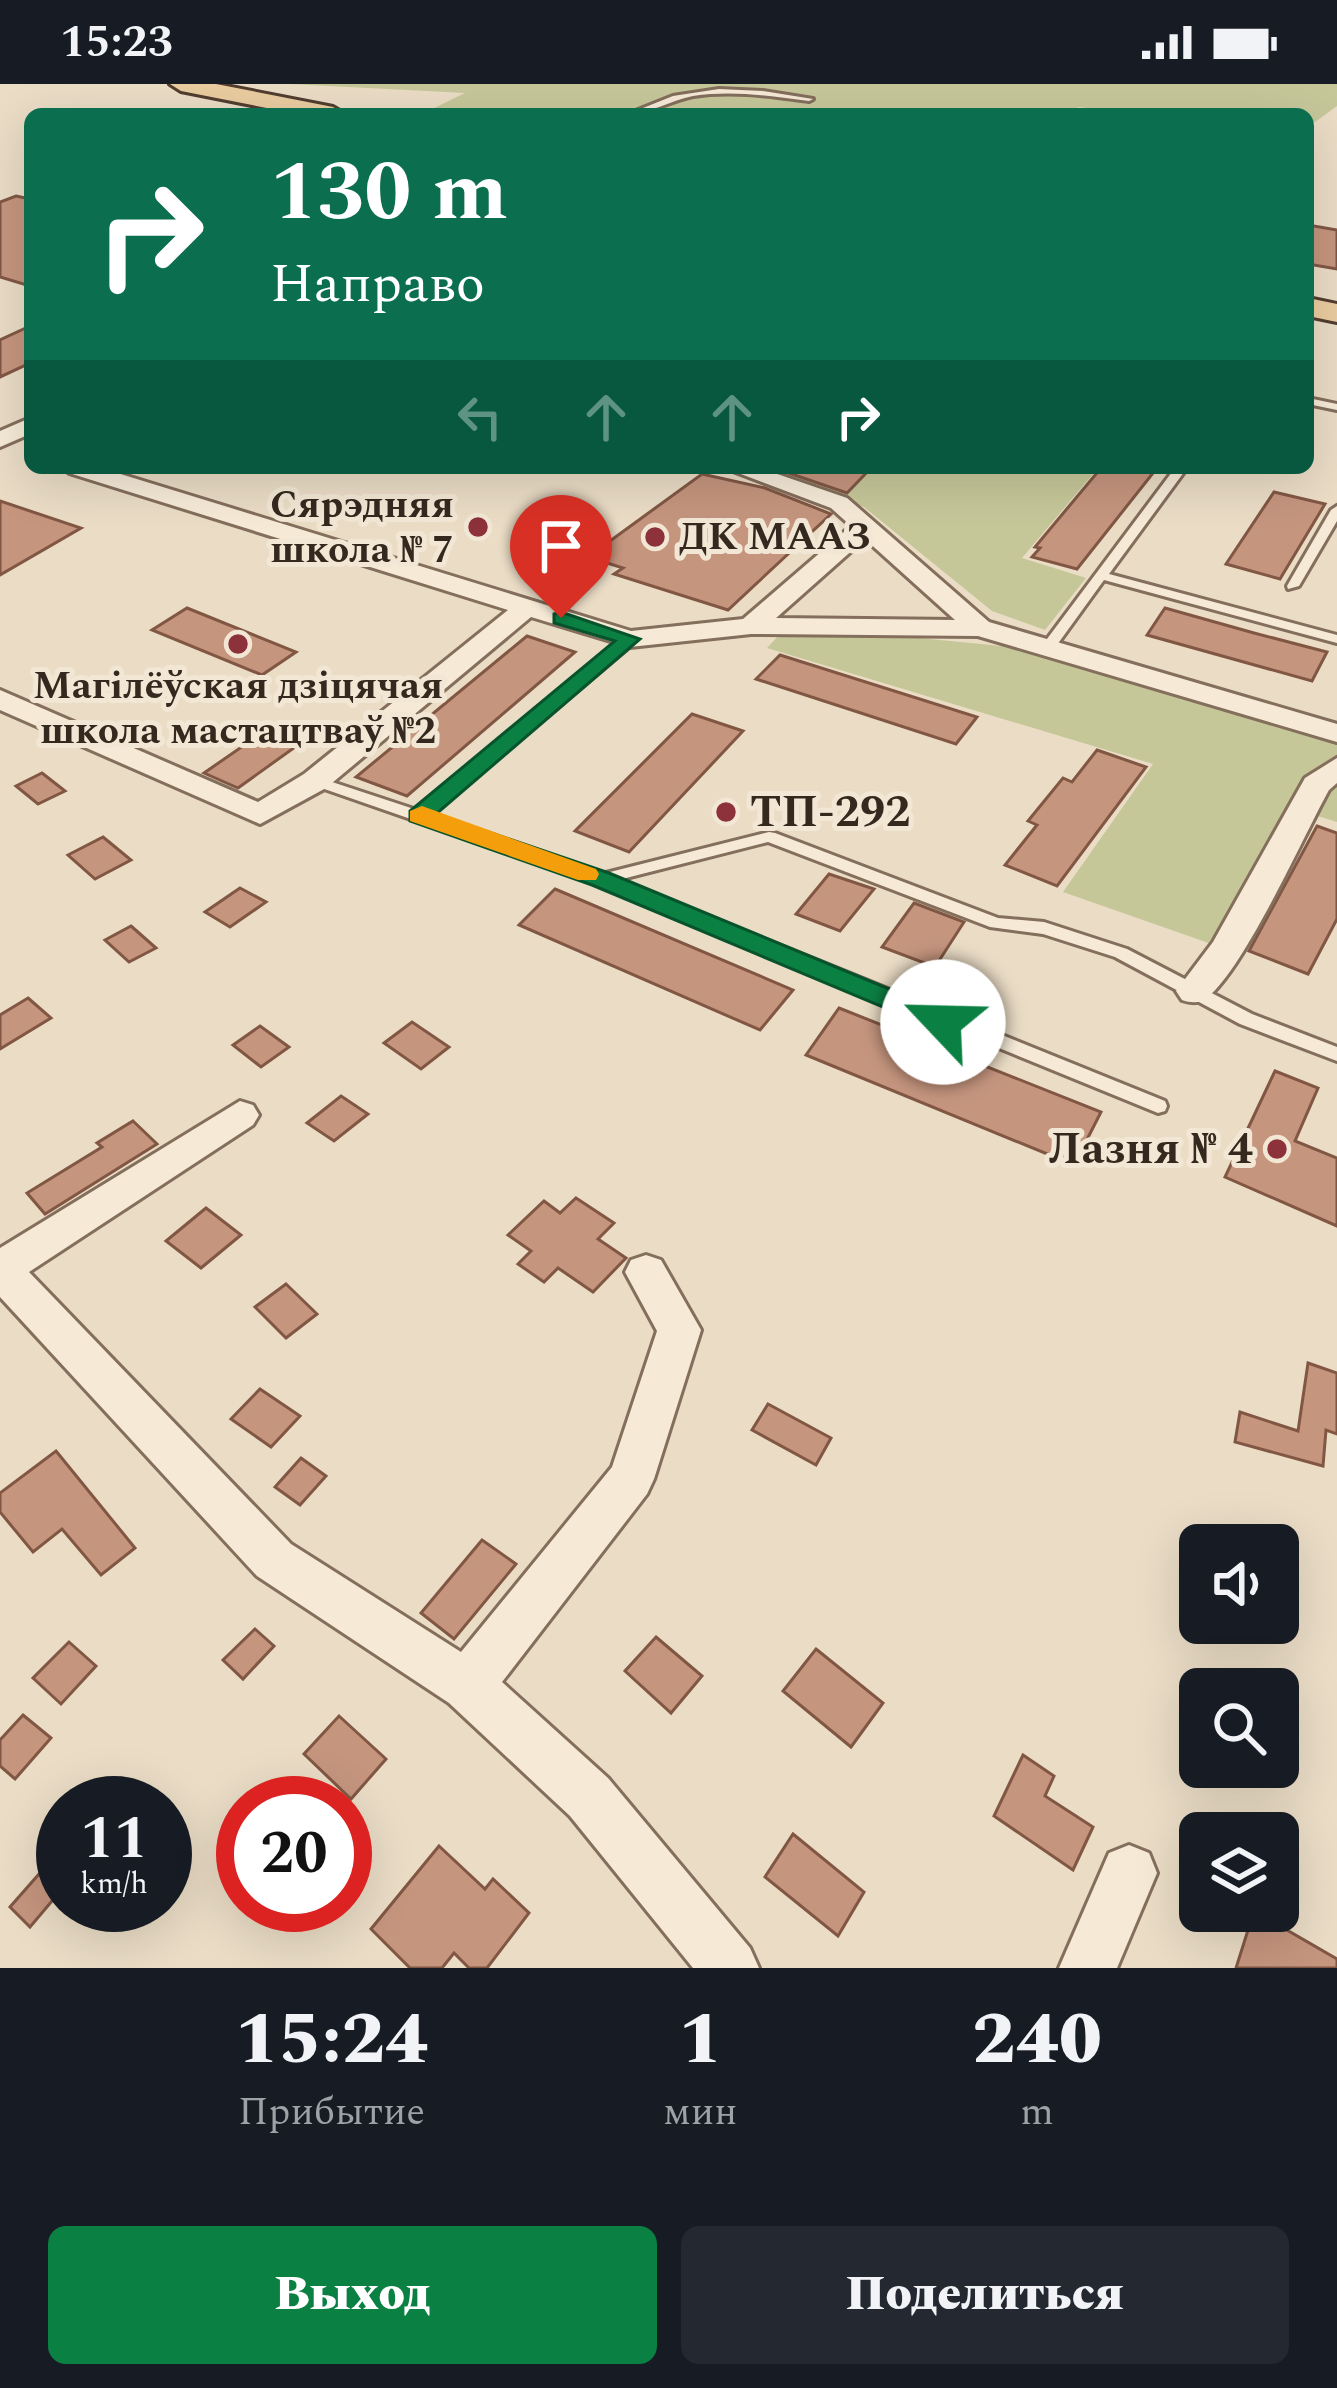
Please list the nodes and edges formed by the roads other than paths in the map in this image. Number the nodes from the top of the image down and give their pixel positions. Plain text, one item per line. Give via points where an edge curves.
1 (181, 84) edge
2 (809, 99) dead end
3 (303, 108) edge
4 (647, 108) edge
5 (95, 474) edge
6 (754, 474) edge
7 (1177, 474) edge
8 (1337, 510) edge
9 (863, 528) junction
10 (1103, 576) junction
11 (1293, 586) dead end
12 (526, 608) junction
13 (751, 626) junction
14 (980, 628) junction
15 (630, 639) junction
16 (1337, 639) edge
17 (1048, 646) junction
18 (0, 698) edge
19 (1337, 733) edge
20 (1337, 767) edge
21 (315, 782) junction
22 (419, 816) junction
23 (601, 879) junction
24 (1194, 991) junction
25 (1337, 1054) edge
26 (1158, 1106) dead end
27 (240, 1115) dead end
28 (0, 1269) edge
29 (646, 1272) dead end
30 (467, 1685) junction
31 (1129, 1873) dead end
32 (730, 1968) edge
33 (1088, 1968) edge

1 - 3 main road
2 - 4 lane via 687,92
5 - 12 street
6 - 9 street via 839,502
7 - 10 lane
8 - 11 lane
9 - 13 street
9 - 14 street
10 - 16 lane
10 - 17 lane
12 - 15 street
12 - 21 street
13 - 14 street
13 - 15 street
14 - 17 street
15 - 22 lane
17 - 19 street
18 - 21 street via 260,814
20 - 24 street via 1316,784
21 - 22 lane
22 - 23 lane
23 - 24 lane via 769,837 996,922 1121,953
23 - 26 lane
24 - 25 lane
27 - 28 street
28 - 30 street via 274,1560
29 - 30 street via 679,1330 631,1479
30 - 32 street via 589,1797
31 - 33 street

